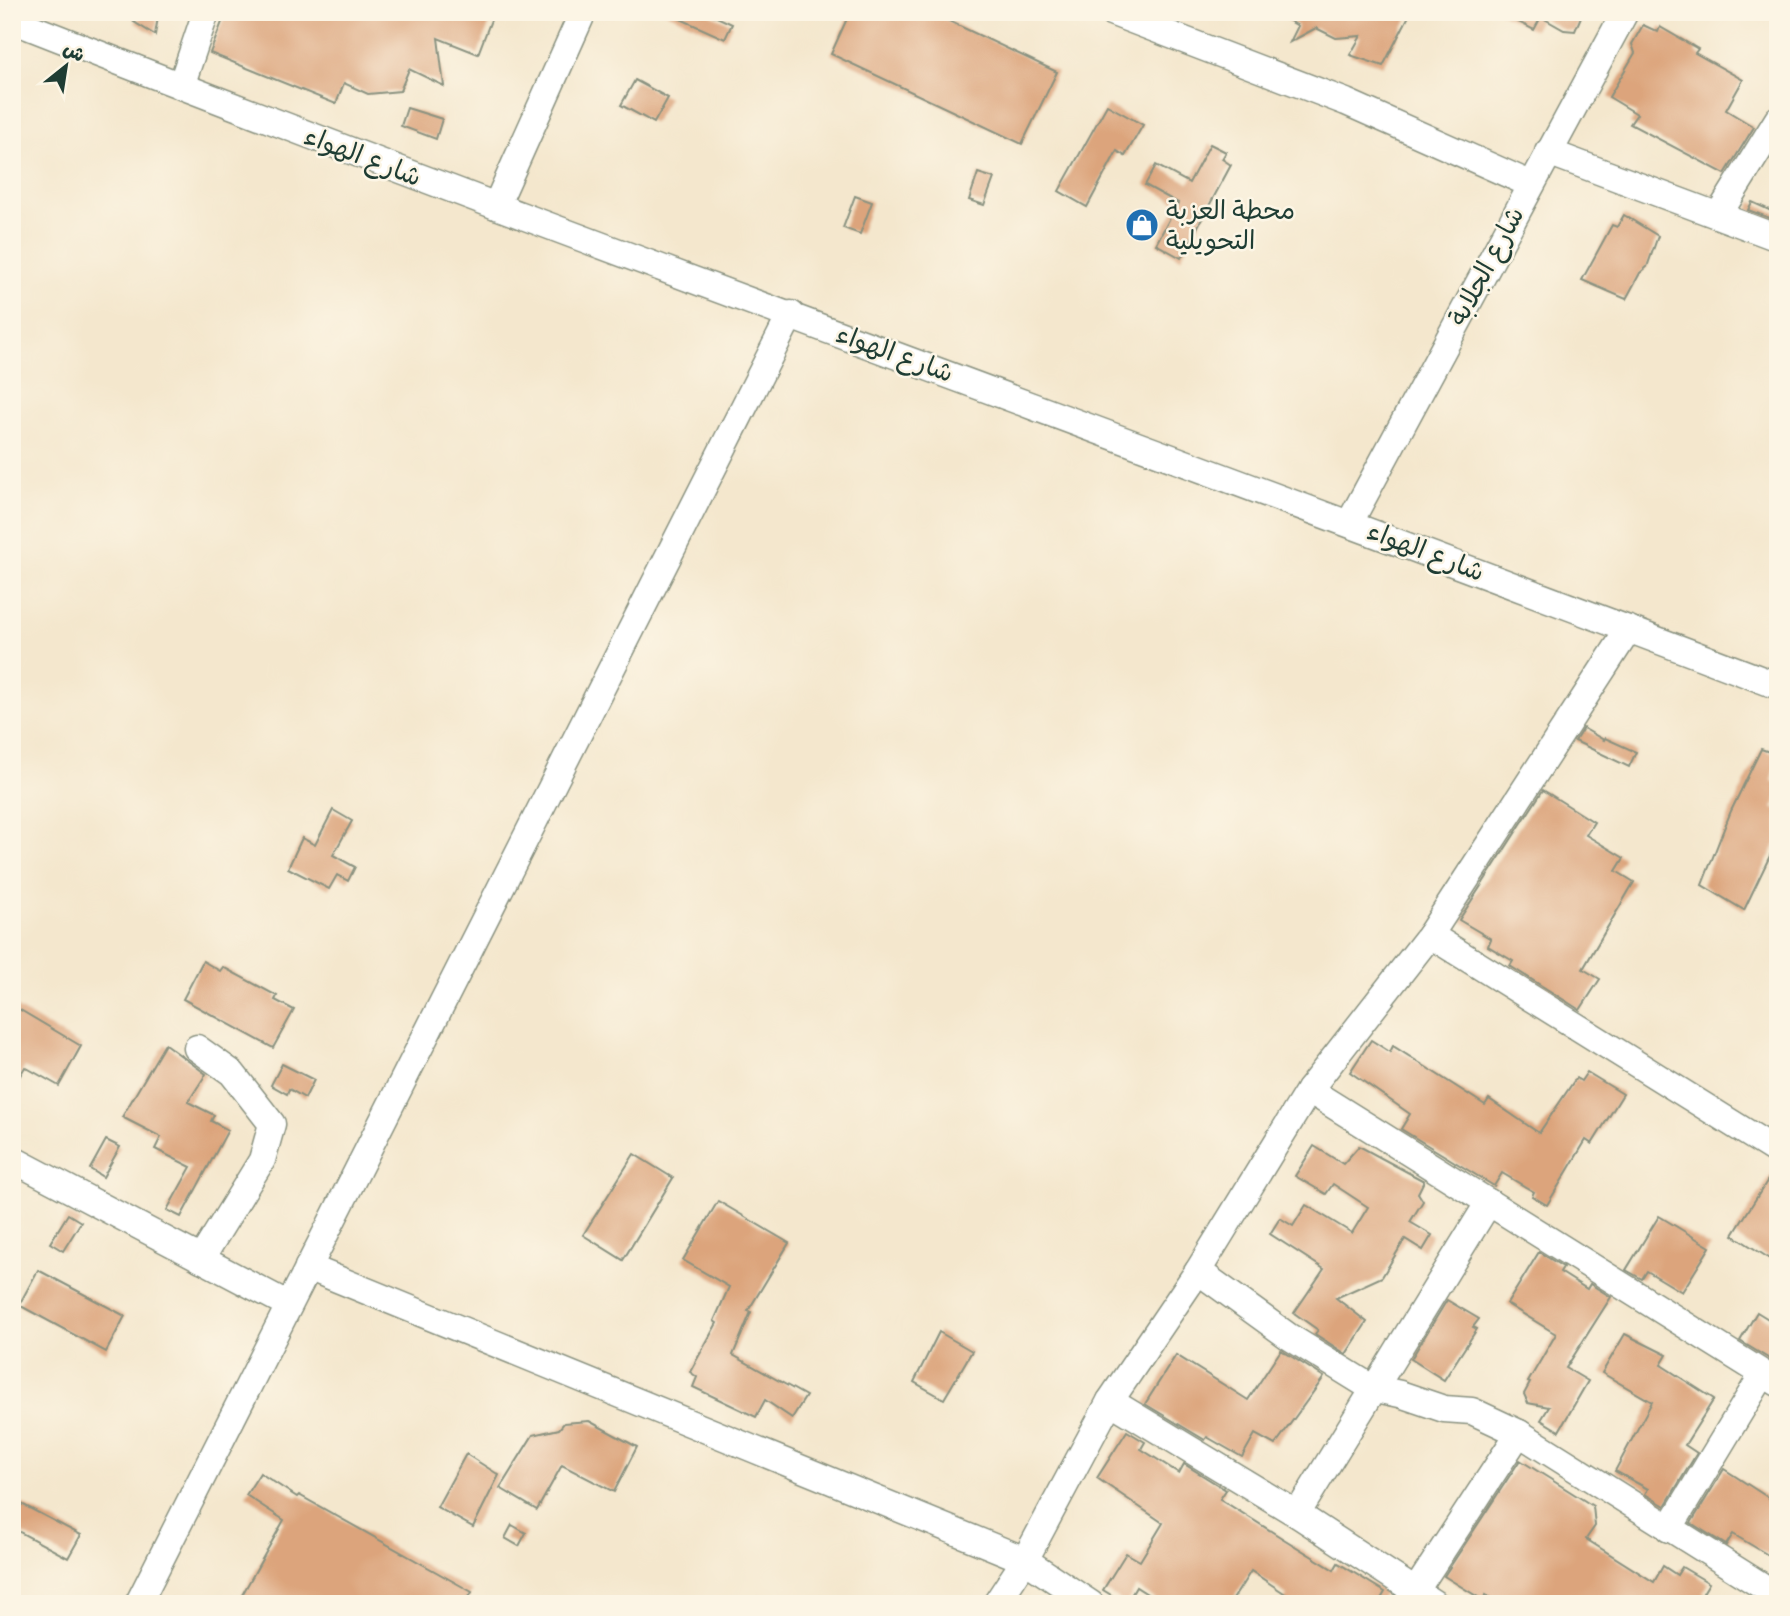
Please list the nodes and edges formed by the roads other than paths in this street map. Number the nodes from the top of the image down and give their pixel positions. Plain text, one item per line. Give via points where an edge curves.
1 (206, 12) edge
2 (583, 12) edge
3 (1111, 12) edge
4 (1625, 12) edge
5 (12, 19) edge
6 (181, 86) junction
7 (1778, 119) edge
8 (1548, 152) junction
9 (1530, 184) junction
10 (496, 206) junction
11 (1719, 214) junction
12 (1778, 238) edge
13 (791, 314) junction
14 (1350, 522) junction
15 (1629, 629) junction
16 (1778, 686) edge
17 (1430, 936) junction
18 (197, 1048) dead end
19 (1309, 1090) junction
20 (1778, 1152) edge
21 (12, 1159) edge
22 (1489, 1202) junction
23 (201, 1259) junction
24 (308, 1267) junction
25 (1198, 1271) junction
26 (289, 1306) junction
27 (1770, 1379) edge
28 (1372, 1388) junction
29 (1111, 1401) junction
30 (1519, 1433) junction
31 (1297, 1514) junction
32 (1669, 1530) junction
33 (1024, 1560) junction
34 (1778, 1595) edge
35 (1419, 1600) edge
36 (138, 1604) edge
37 (996, 1604) edge
38 (1091, 1604) edge

1 - 6 street
2 - 10 street
3 - 9 street via 1346,102
4 - 8 street, شارع الجلابة
5 - 6 street, شارع الهواء
6 - 10 street, شارع الهواء
7 - 11 street
8 - 9 street, شارع الجلابة
8 - 11 street
9 - 14 street, شارع الجلابة
10 - 13 street, شارع الهواء
11 - 12 street
13 - 14 street, شارع الهواء
13 - 24 street
14 - 15 street, شارع الهواء
15 - 16 street, شارع الهواء
15 - 17 street
17 - 19 street
17 - 20 street
18 - 23 street via 232,1073 272,1124 262,1160
19 - 22 street
19 - 25 street
21 - 23 street
22 - 27 street
22 - 28 street
23 - 26 street
24 - 26 street
24 - 33 street
25 - 28 street
25 - 29 street
26 - 36 street
27 - 32 street
28 - 30 street via 1444,1409 1472,1412
28 - 31 street
29 - 31 street
29 - 33 street
30 - 32 street
30 - 35 street
31 - 35 street
32 - 34 street
33 - 37 street
33 - 38 street

